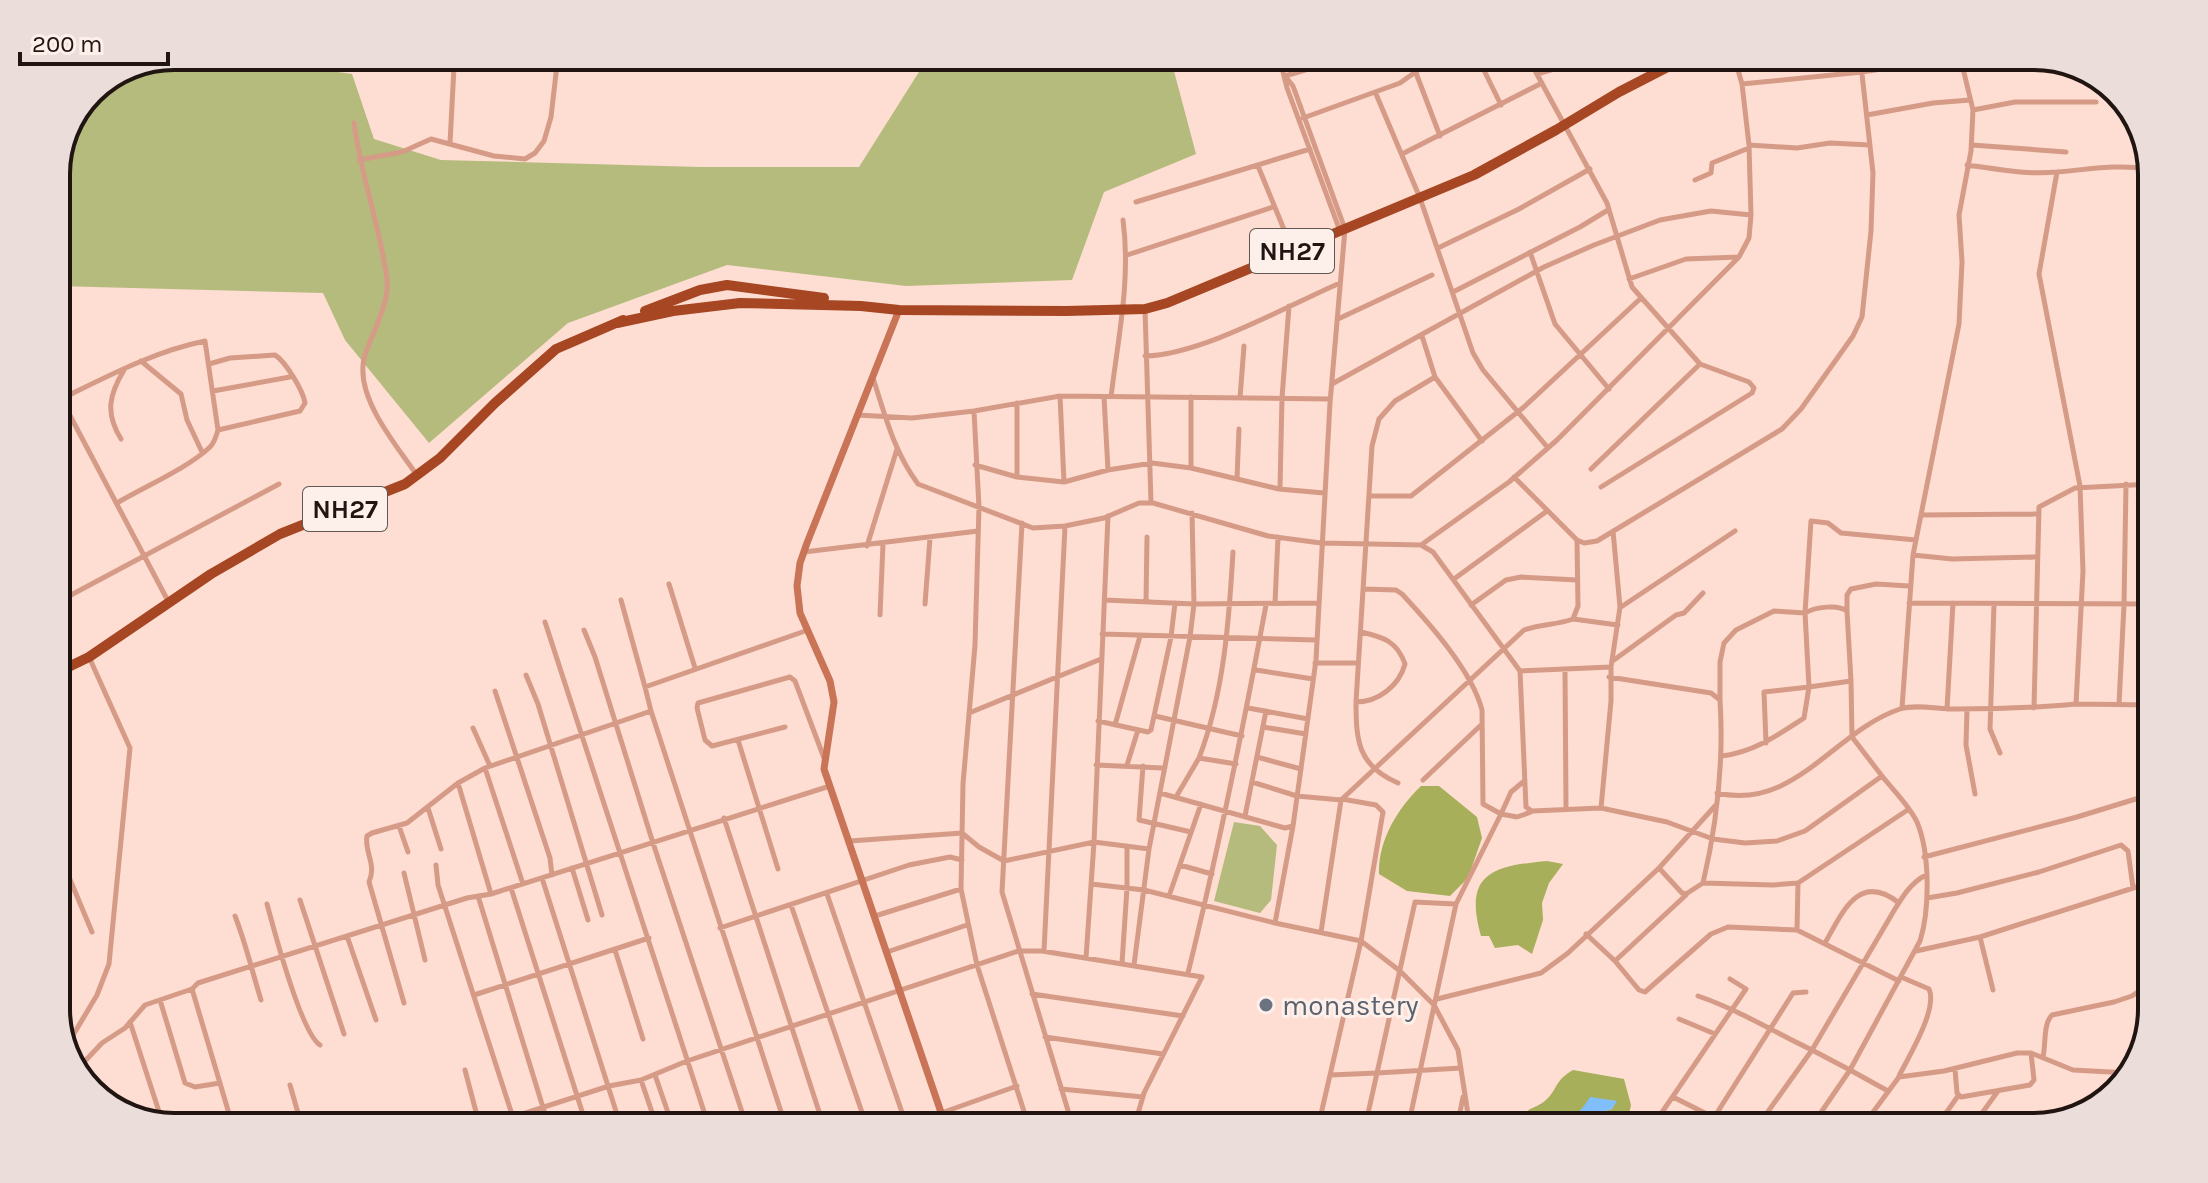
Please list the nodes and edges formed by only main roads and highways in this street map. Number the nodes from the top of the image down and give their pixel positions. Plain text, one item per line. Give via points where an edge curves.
1 (1660, 70) edge
2 (861, 306) junction
3 (899, 310) junction
4 (617, 323) junction
5 (70, 666) edge
6 (941, 1113) edge

1 - 3 highway, NH27 via 1474,175 1167,303 1121,310
2 - 3 highway, NH27
2 - 4 highway, NH27 via 740,303
2 - 4 highway, NH27 via 727,285 700,290
3 - 6 main road via 804,552 797,586 800,613 834,702 824,769
4 - 5 highway, NH27 via 556,349 405,484 280,534

